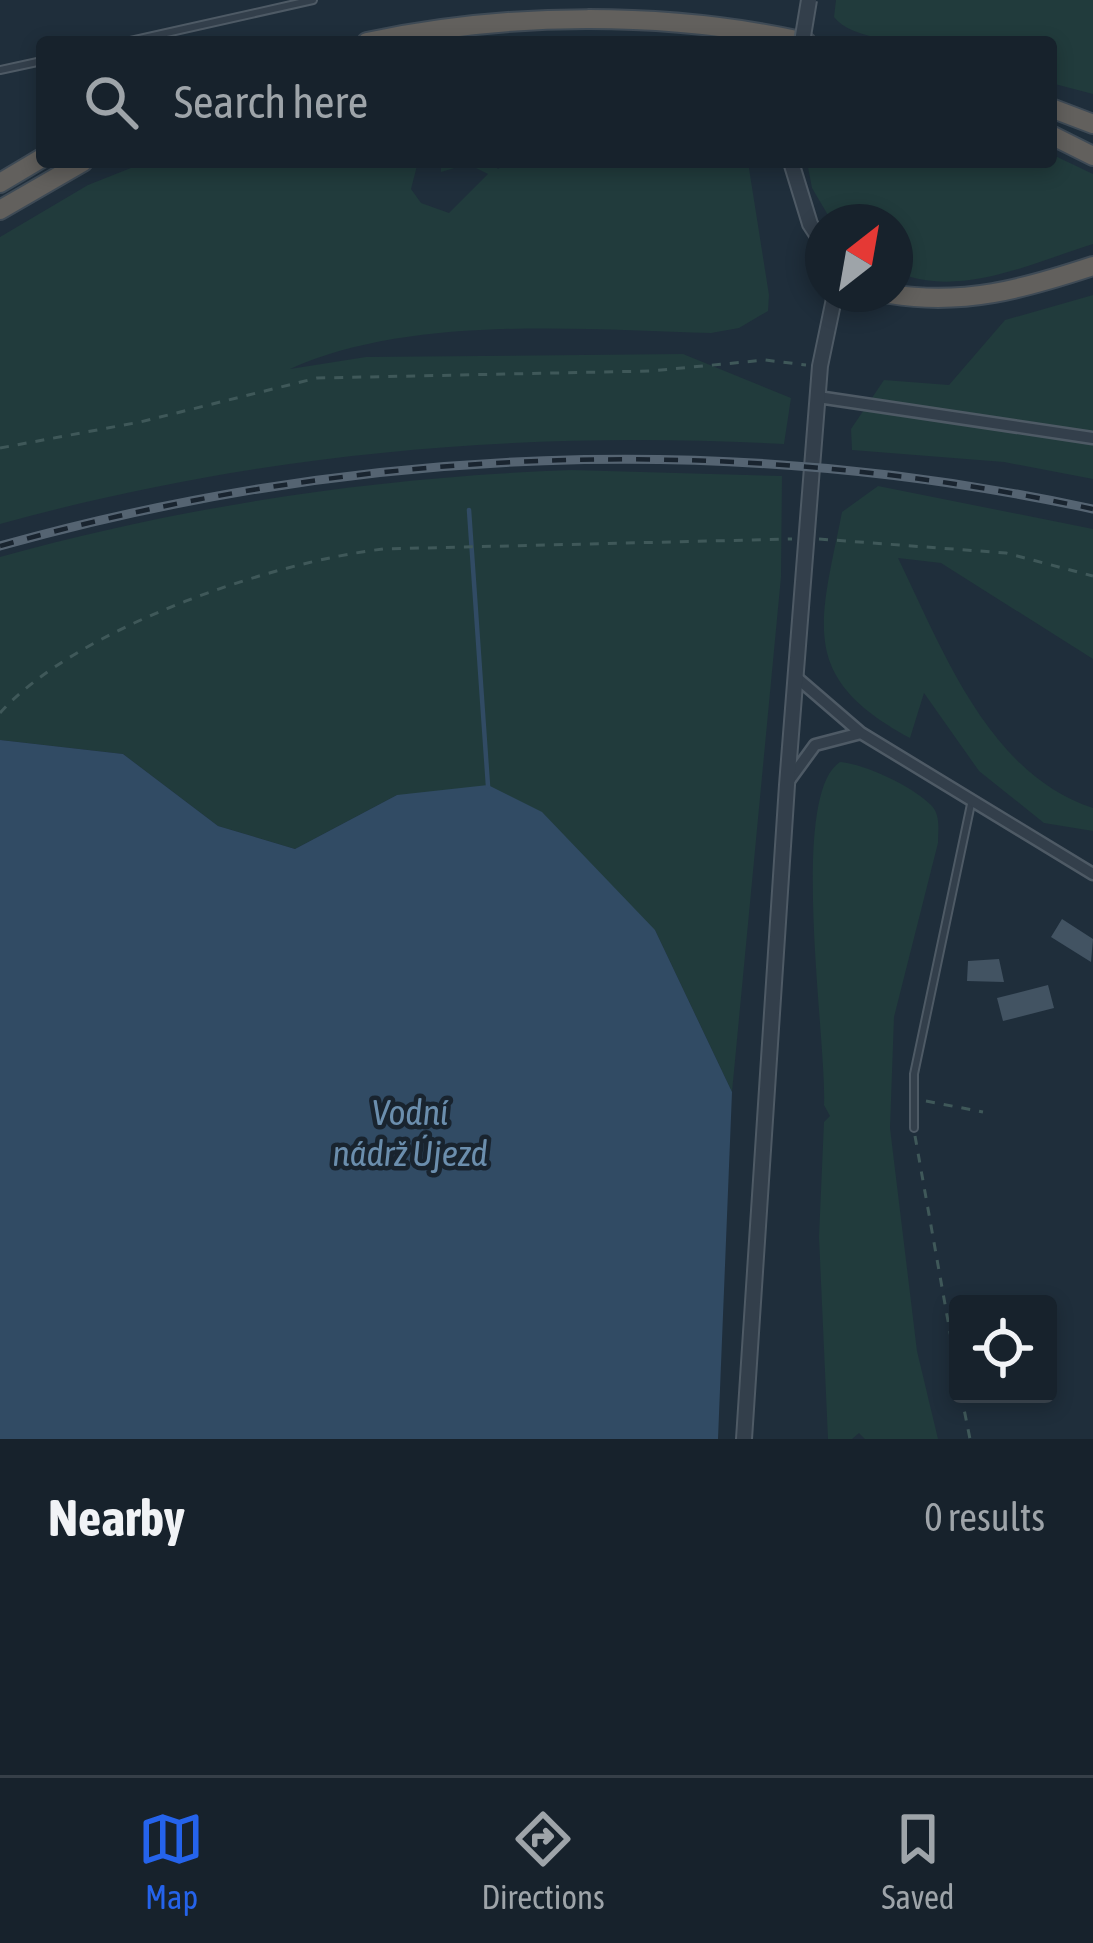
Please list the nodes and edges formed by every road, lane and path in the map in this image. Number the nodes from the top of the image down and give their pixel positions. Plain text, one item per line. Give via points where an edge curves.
1 (313, 0) edge
2 (808, 0) edge
3 (153, 36) edge
4 (408, 36) edge
5 (762, 36) edge
6 (805, 36) edge
7 (36, 62) edge
8 (0, 70) edge
9 (1057, 107) edge
10 (1057, 109) edge
11 (1093, 114) edge
12 (1093, 124) edge
13 (1057, 136) edge
14 (1093, 152) edge
15 (36, 162) edge
16 (73, 168) edge
17 (793, 168) edge
18 (0, 183) edge
19 (805, 208) edge
20 (0, 210) edge
21 (1093, 266) edge
22 (913, 298) edge
23 (831, 312) edge
24 (820, 366) junction
25 (818, 398) junction
26 (1093, 438) edge
27 (0, 448) edge
28 (809, 539) junction
29 (1093, 576) edge
30 (796, 677) junction
31 (0, 713) edge
32 (861, 733) junction
33 (787, 785) junction
34 (971, 804) junction
35 (1093, 874) edge
36 (914, 1099) junction
37 (983, 1112) dead end
38 (914, 1129) joint
39 (949, 1326) edge
40 (963, 1403) edge
41 (744, 1439) edge
42 (970, 1439) edge

1 - 3 lane
2 - 6 street, bridge
4 - 5 highway via 592,20
7 - 8 lane
9 - 11 highway
10 - 12 highway
13 - 14 highway
15 - 18 highway
16 - 20 highway
17 - 19 street
21 - 22 highway via 1008,294
23 - 24 street
24 - 25 street
24 - 27 path via 765,360 651,371 346,375
25 - 26 street
25 - 28 street
28 - 29 path via 1006,553
28 - 30 street
28 - 31 path via 331,555 108,635
30 - 32 street
30 - 33 street
32 - 33 street via 815,745
32 - 34 street
33 - 41 street
34 - 35 street
34 - 36 lane
36 - 37 path
36 - 38 lane
38 - 39 path
40 - 42 path

